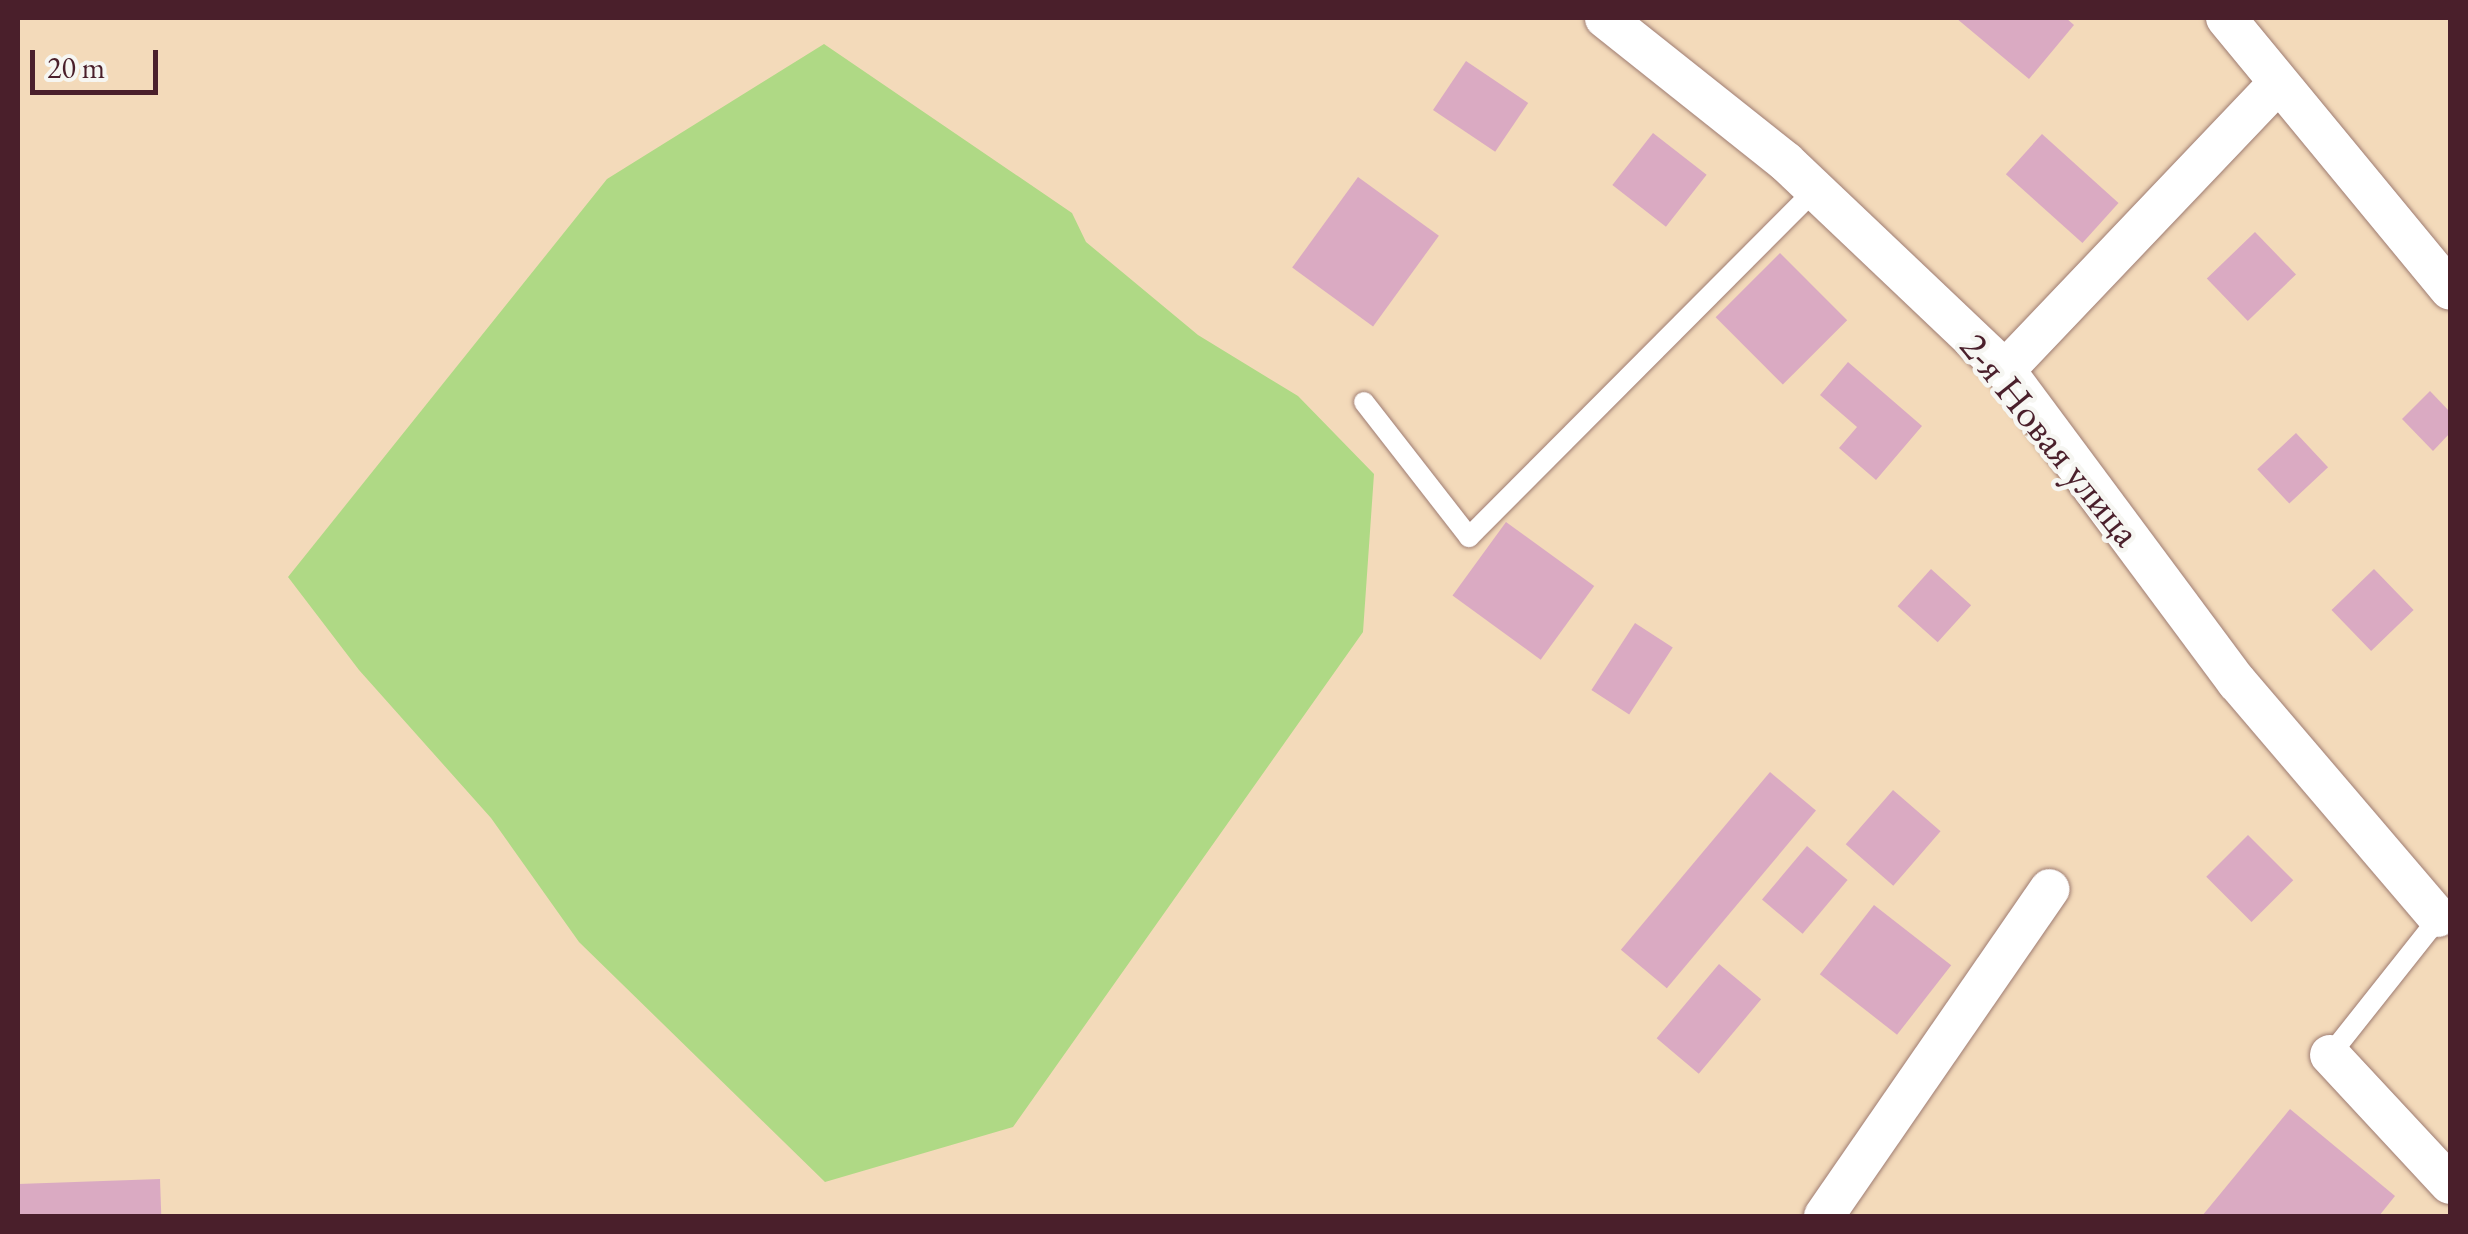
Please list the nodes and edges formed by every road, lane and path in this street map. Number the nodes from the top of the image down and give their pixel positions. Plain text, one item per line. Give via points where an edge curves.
1 (1605, 18) edge
2 (2226, 18) edge
3 (2278, 83) junction
4 (1815, 190) junction
5 (2450, 290) edge
6 (2005, 370) junction
7 (1364, 402) dead end
8 (2050, 889) dead end
9 (2444, 912) edge
10 (2330, 1054) joint
11 (2450, 1184) edge
12 (1824, 1216) edge

1 - 4 street, 2-я Новая улица
2 - 3 street
3 - 5 street
3 - 6 street
4 - 6 street, 2-я Новая улица
4 - 7 lane via 1469,538
6 - 9 street, 2-я Новая улица via 2237,682
8 - 12 street
9 - 10 lane
10 - 11 street

